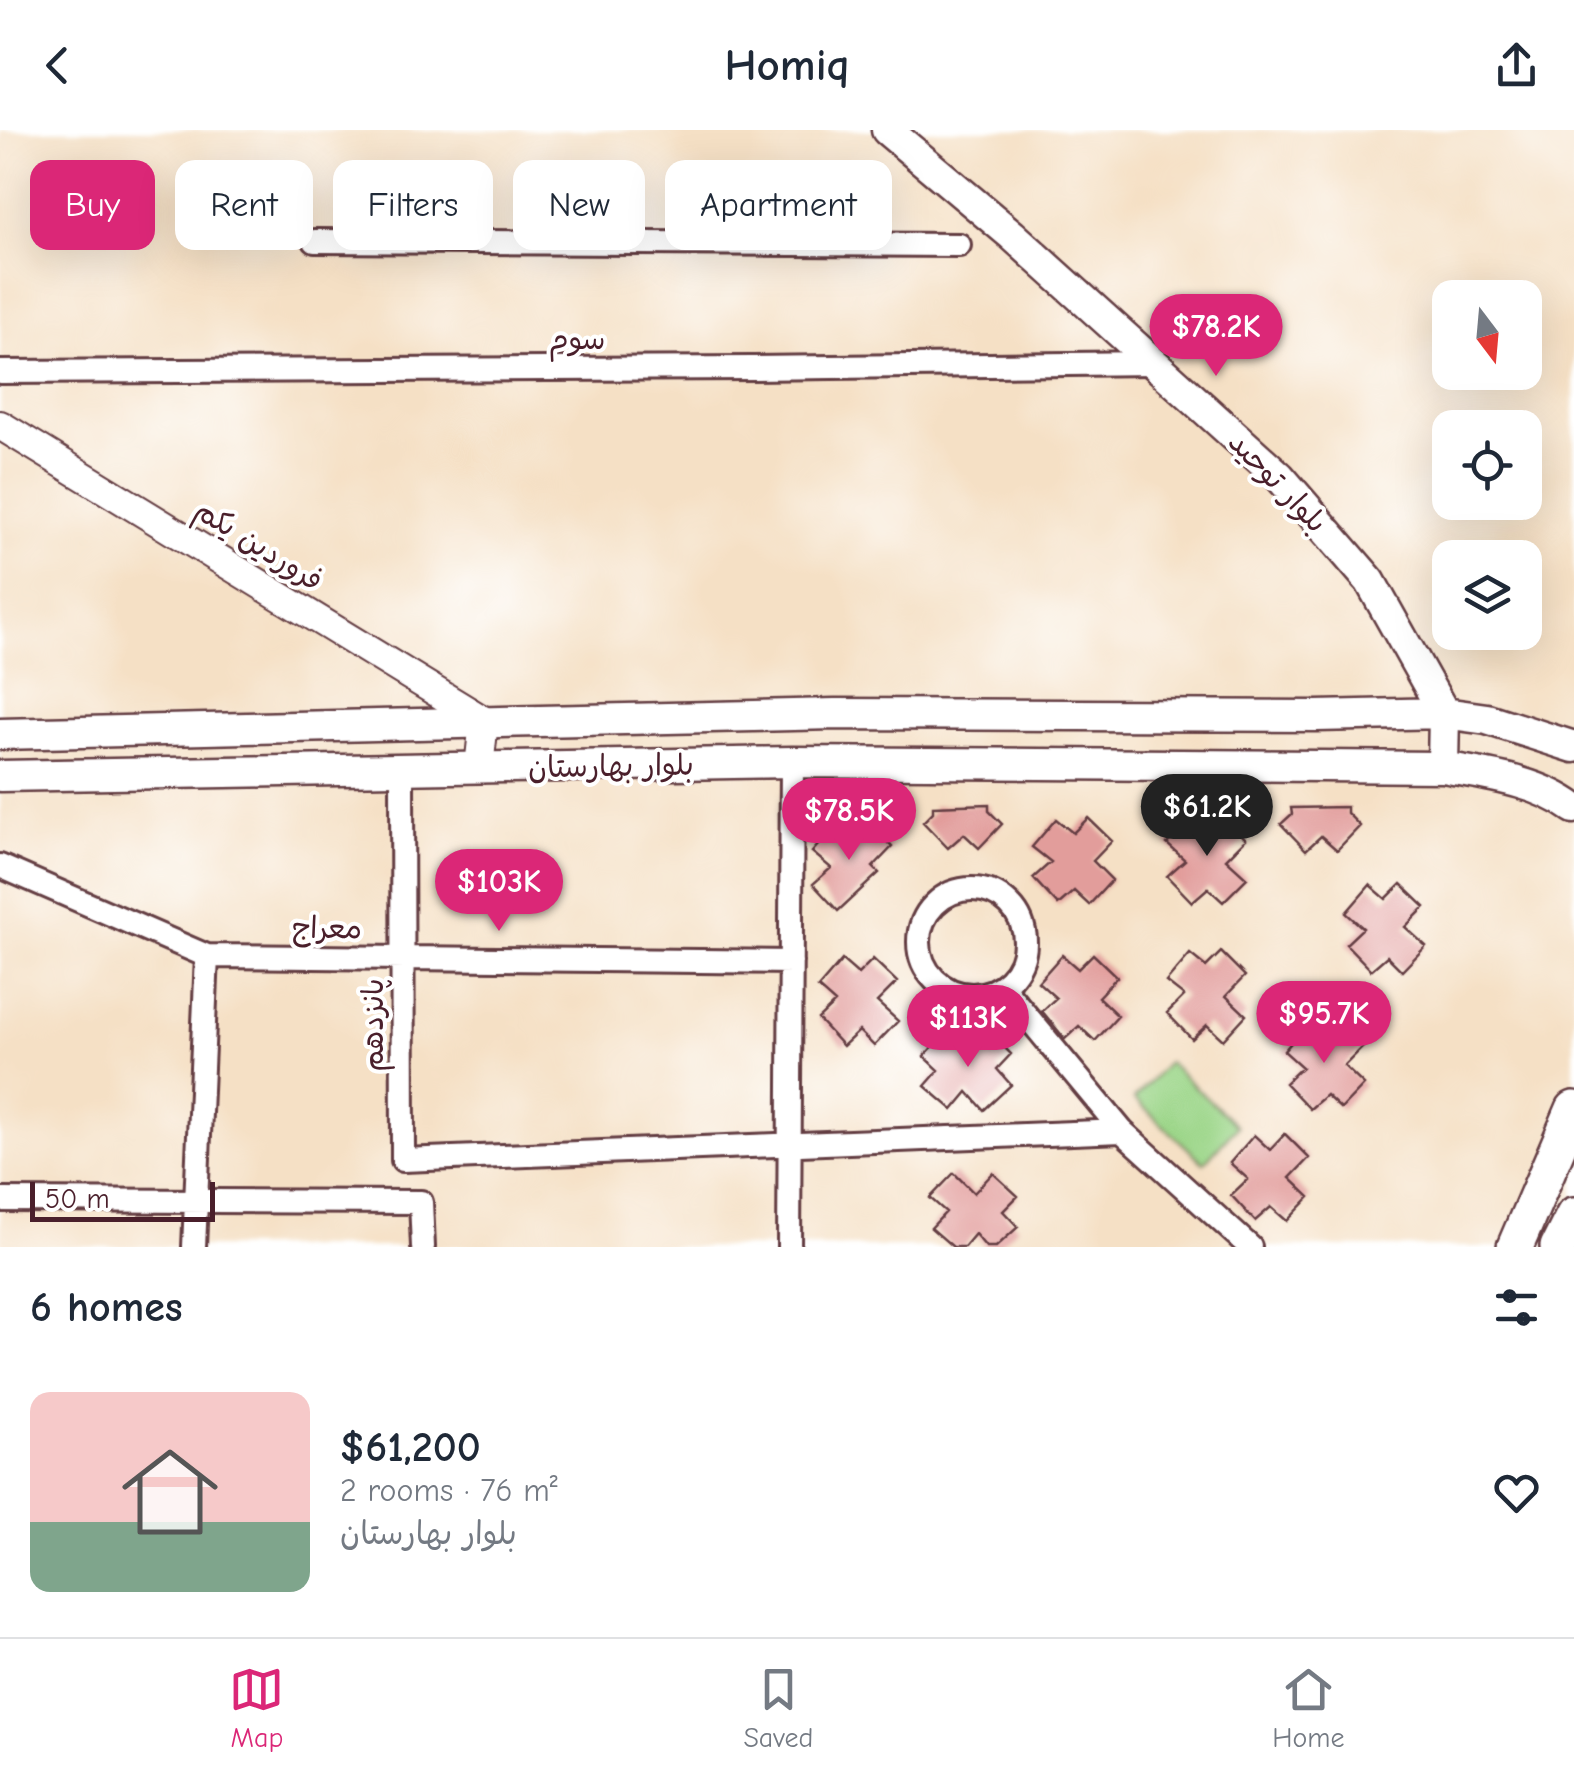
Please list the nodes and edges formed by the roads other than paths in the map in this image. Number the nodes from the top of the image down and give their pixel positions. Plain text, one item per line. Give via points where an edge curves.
1 (887, 130) edge
2 (315, 241) dead end
3 (959, 246) dead end
4 (1154, 363) junction
5 (0, 372) edge
6 (0, 424) edge
7 (1444, 713) junction
8 (484, 721) junction
9 (0, 734) edge
10 (1574, 746) edge
11 (792, 762) junction
12 (1443, 767) junction
13 (479, 768) junction
14 (402, 770) junction
15 (0, 776) edge
16 (1574, 808) edge
17 (0, 866) edge
18 (207, 956) junction
19 (403, 959) junction
20 (791, 962) junction
21 (1002, 986) junction
22 (1574, 1109) edge
23 (1122, 1131) junction
24 (789, 1144) junction
25 (0, 1200) edge
26 (196, 1202) junction
27 (1574, 1215) edge
28 (194, 1247) edge
29 (423, 1247) edge
30 (788, 1247) edge
31 (1250, 1247) edge
32 (1515, 1247) edge
33 (1558, 1247) edge

1 - 4 main road, بلوار توحید
2 - 3 street
4 - 5 street, سوم
4 - 7 main road, بلوار توحید via 1280,478 1370,581
6 - 8 street, فروردین یکم
7 - 8 main road, بلوار بهارستان
7 - 10 main road, بلوار بهارستان
7 - 12 main road
8 - 9 main road, بلوار بهارستان
8 - 13 street
11 - 12 main road, بلوار بهارستان
11 - 13 main road, بلوار بهارستان
11 - 20 street
12 - 16 main road, بلوار بهارستان via 1526,786
13 - 14 main road, بلوار بهارستان
14 - 15 main road, بلوار بهارستان
14 - 19 street, پانزدهم
17 - 18 street, معراج
18 - 19 street, معراج
18 - 26 street
19 - 20 street, معراج
19 - 24 street, پانزدهم via 403,1160
20 - 24 street
21 - 21 street via 967,995 935,980 924,966 920,930 937,901 969,888 1002,897 1015,909 1026,942 1015,974
21 - 23 street
22 - 32 main road
23 - 24 street
23 - 31 street
24 - 30 street
25 - 26 street
26 - 28 street
26 - 29 street via 421,1202
27 - 33 main road

